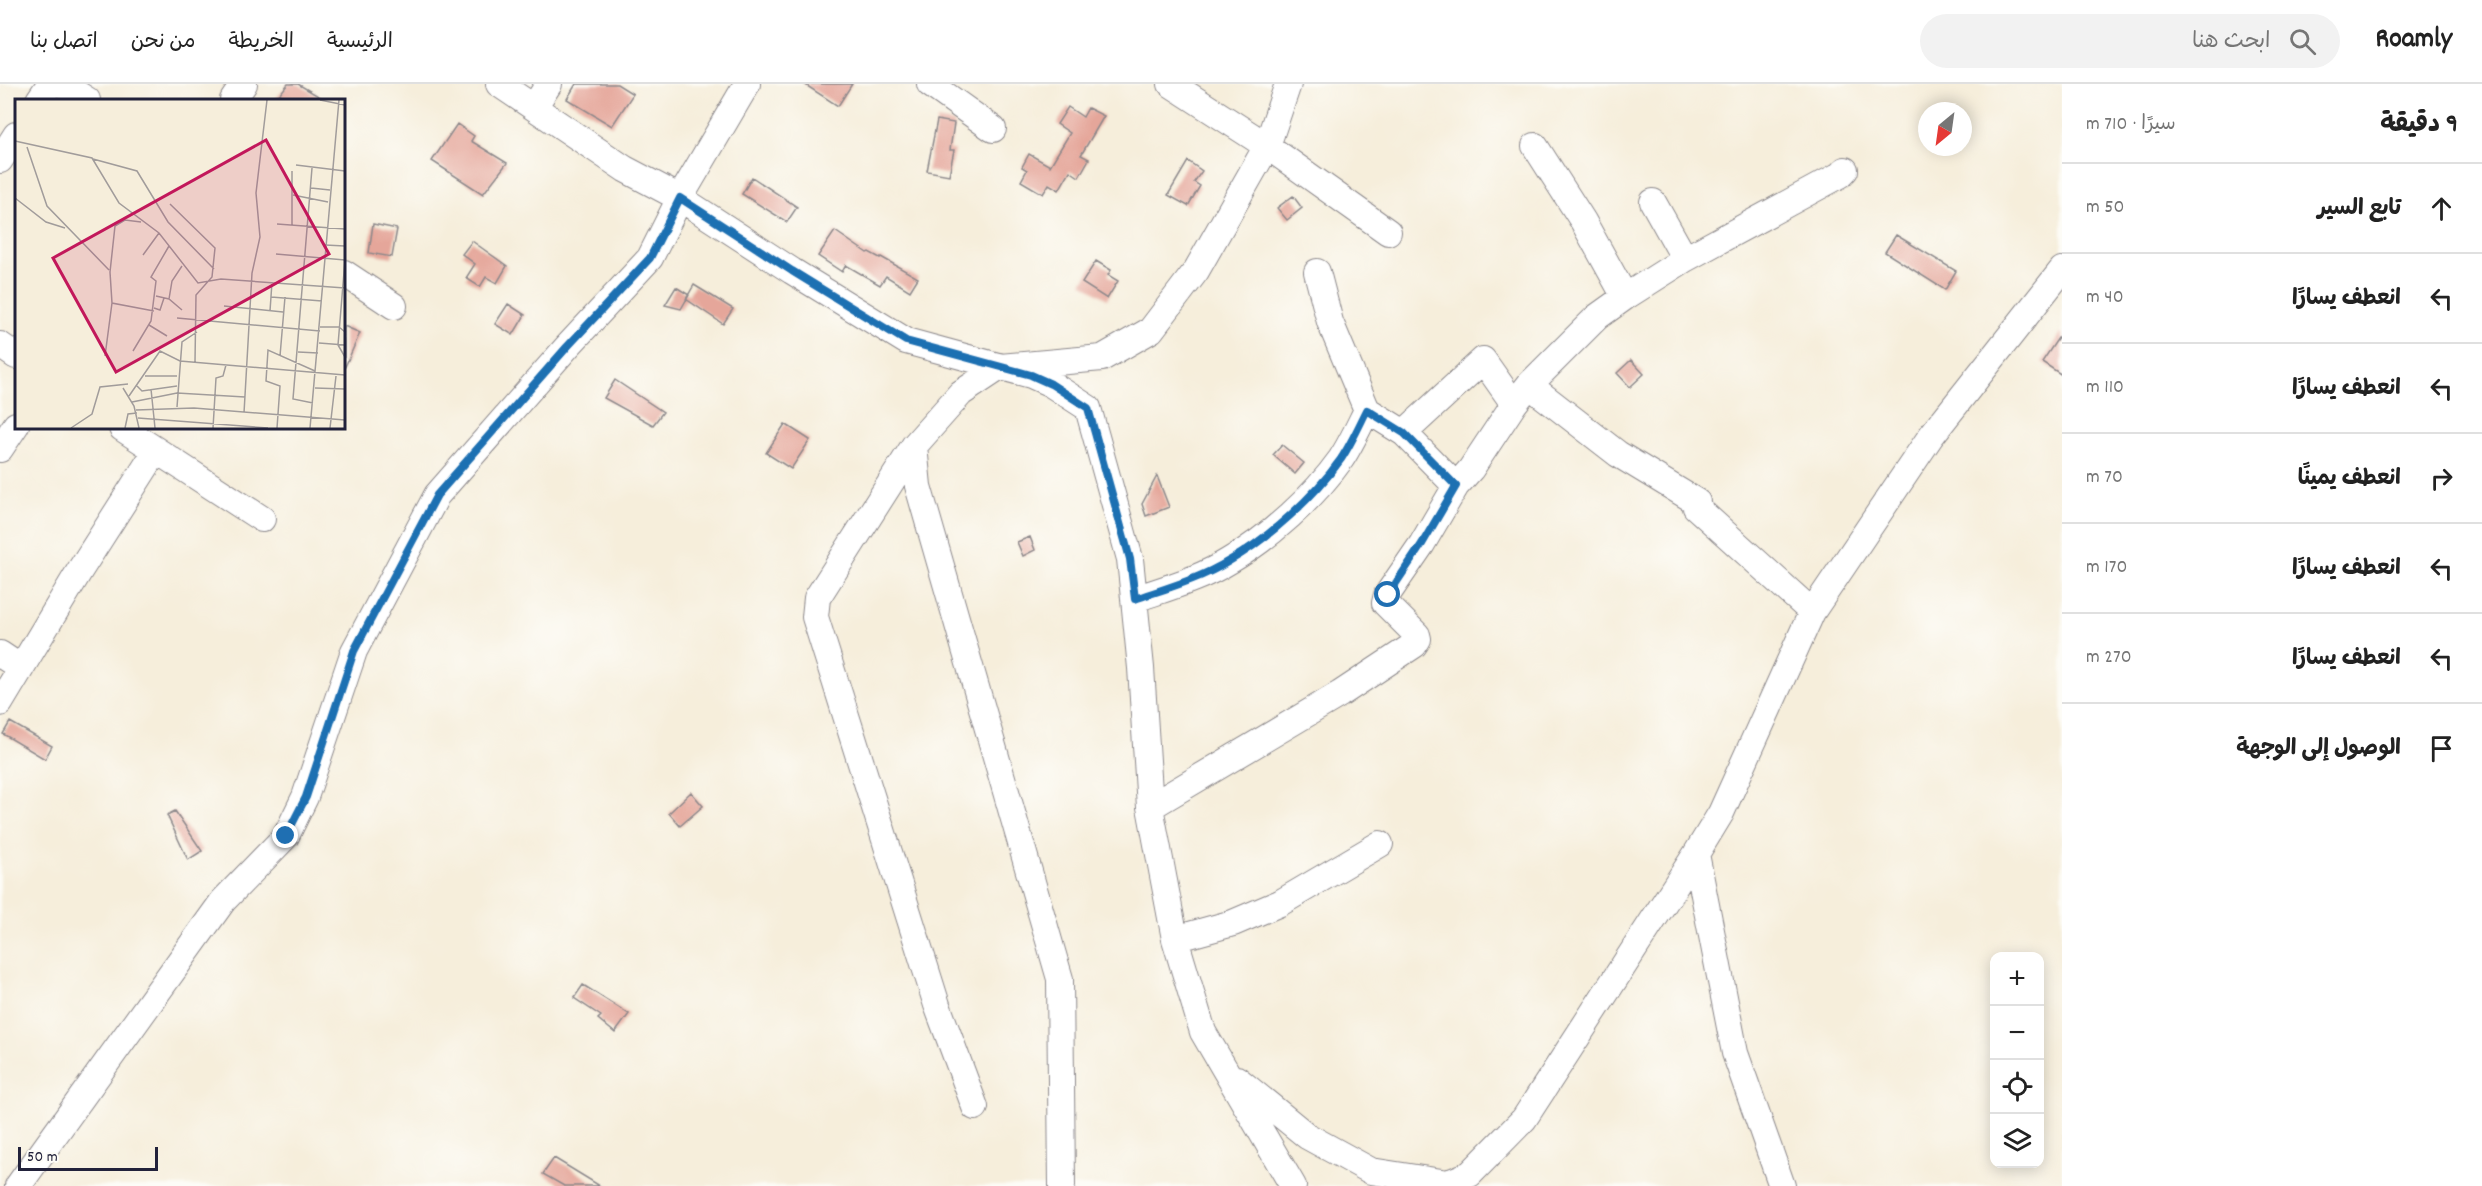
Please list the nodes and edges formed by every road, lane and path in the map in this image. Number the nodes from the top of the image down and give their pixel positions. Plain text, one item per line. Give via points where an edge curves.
1 (50, 84) edge
2 (62, 84) edge
3 (244, 84) edge
4 (499, 84) edge
5 (549, 84) edge
6 (747, 84) edge
7 (930, 84) edge
8 (1171, 84) edge
9 (1288, 84) edge
10 (40, 99) edge
11 (85, 99) edge
12 (234, 99) edge
13 (534, 107) junction
14 (993, 129) dead end
15 (15, 137) edge
16 (1267, 146) junction
17 (1535, 146) dead end
18 (0, 160) edge
19 (1845, 170) dead end
20 (680, 198) junction
21 (1653, 202) dead end
22 (1388, 232) dead end
23 (1685, 259) junction
24 (2062, 270) edge
25 (1317, 272) dead end
26 (345, 274) edge
27 (1625, 297) junction
28 (394, 306) dead end
29 (0, 345) edge
30 (15, 355) edge
31 (1000, 367) junction
32 (1522, 395) junction
33 (1367, 410) junction
34 (15, 426) edge
35 (123, 429) edge
36 (1404, 433) junction
37 (914, 446) junction
38 (0, 449) edge
39 (156, 451) junction
40 (1456, 486) junction
41 (262, 519) dead end
42 (1135, 599) junction
43 (1812, 612) junction
44 (10, 661) edge
45 (0, 703) edge
46 (1150, 807) junction
47 (1380, 844) dead end
48 (1696, 855) junction
49 (1174, 939) junction
50 (1203, 1032) junction
51 (975, 1107) dead end
52 (18, 1186) edge
53 (1062, 1186) edge
54 (1293, 1186) edge
55 (1782, 1186) edge

1 - 10 street
2 - 11 street
3 - 12 street
4 - 13 street
5 - 13 street
6 - 20 street
7 - 14 street
8 - 16 street
9 - 16 street
13 - 20 street via 625,169
15 - 18 street
16 - 22 street
16 - 31 street via 1196,271 1151,330 1102,358
17 - 27 street
19 - 23 street
20 - 31 street via 906,341
20 - 52 street via 650,258 437,495 354,651 306,797 286,836 223,901
21 - 23 street
23 - 27 street
24 - 43 street via 1931,436
25 - 33 street via 1329,322
26 - 28 street
27 - 32 street via 1598,317
29 - 30 street
31 - 37 street via 961,393
31 - 42 street via 1051,384 1088,408 1130,559
32 - 36 street via 1483,360
32 - 40 street
32 - 43 street via 1696,502 1696,507
33 - 36 street
33 - 42 street via 1343,457 1328,476 1272,530 1229,561 1191,580
34 - 38 street
35 - 39 street
36 - 40 street
37 - 51 street via 817,598 815,617 937,1005
37 - 53 street via 918,486 1060,979
39 - 41 street
39 - 44 street
40 - 46 street via 1385,603 1417,635 1414,645 1340,694
42 - 46 street
43 - 48 street via 1721,813
44 - 45 street
46 - 49 street
47 - 49 street via 1280,903 1233,923
48 - 50 street via 1524,1119 1470,1174 1448,1183 1371,1171 1307,1136 1238,1080
48 - 55 street via 1735,1053
49 - 50 street
50 - 54 street

